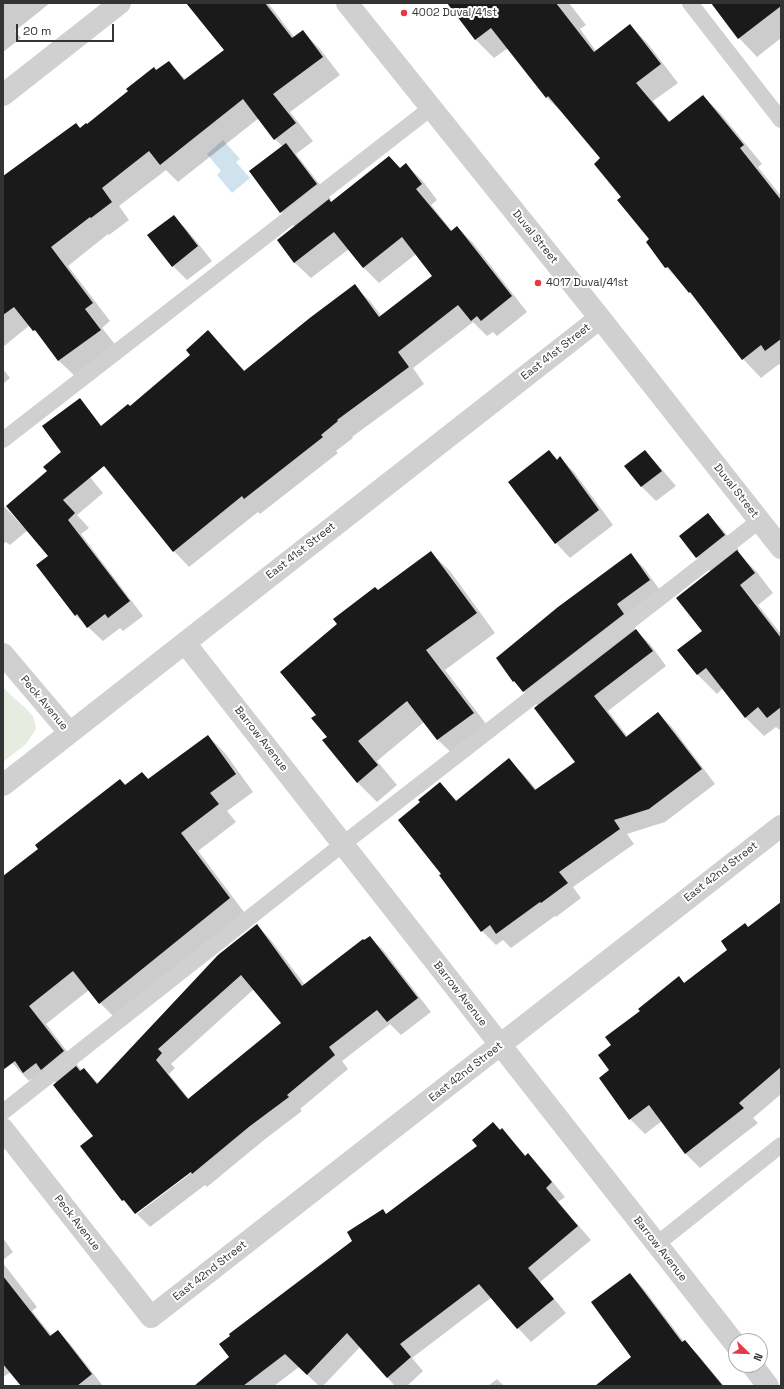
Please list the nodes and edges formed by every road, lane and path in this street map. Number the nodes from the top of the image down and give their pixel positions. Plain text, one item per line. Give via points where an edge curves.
1 (120, 3) edge
2 (347, 3) edge
3 (690, 3) edge
4 (3, 95) edge
5 (431, 108) junction
6 (781, 120) edge
7 (600, 318) junction
8 (3, 440) edge
9 (759, 521) junction
10 (781, 548) edge
11 (185, 643) junction
12 (3, 654) edge
13 (69, 732) junction
14 (3, 784) edge
15 (781, 826) edge
16 (343, 844) junction
17 (500, 1045) junction
18 (3, 1112) edge
19 (3, 1129) edge
20 (781, 1145) edge
21 (657, 1244) junction
22 (151, 1317) joint
23 (728, 1335) edge
24 (758, 1373) edge
25 (768, 1386) edge

1 - 4 street
2 - 5 street, Duval Street
3 - 6 lane
5 - 7 street, Duval Street
5 - 8 lane
7 - 9 street, Duval Street
7 - 11 street, East 41st Street
9 - 10 street, Duval Street
9 - 16 lane
11 - 13 street, East 41st Street
11 - 16 street, Barrow Avenue
12 - 13 street, Peck Avenue
13 - 14 street, East 41st Street
15 - 17 street, East 42nd Street
16 - 17 street, Barrow Avenue
16 - 18 lane
17 - 21 street, Barrow Avenue
17 - 22 street, East 42nd Street
19 - 22 street, Peck Avenue
20 - 21 lane
21 - 23 street, Barrow Avenue
24 - 25 street

